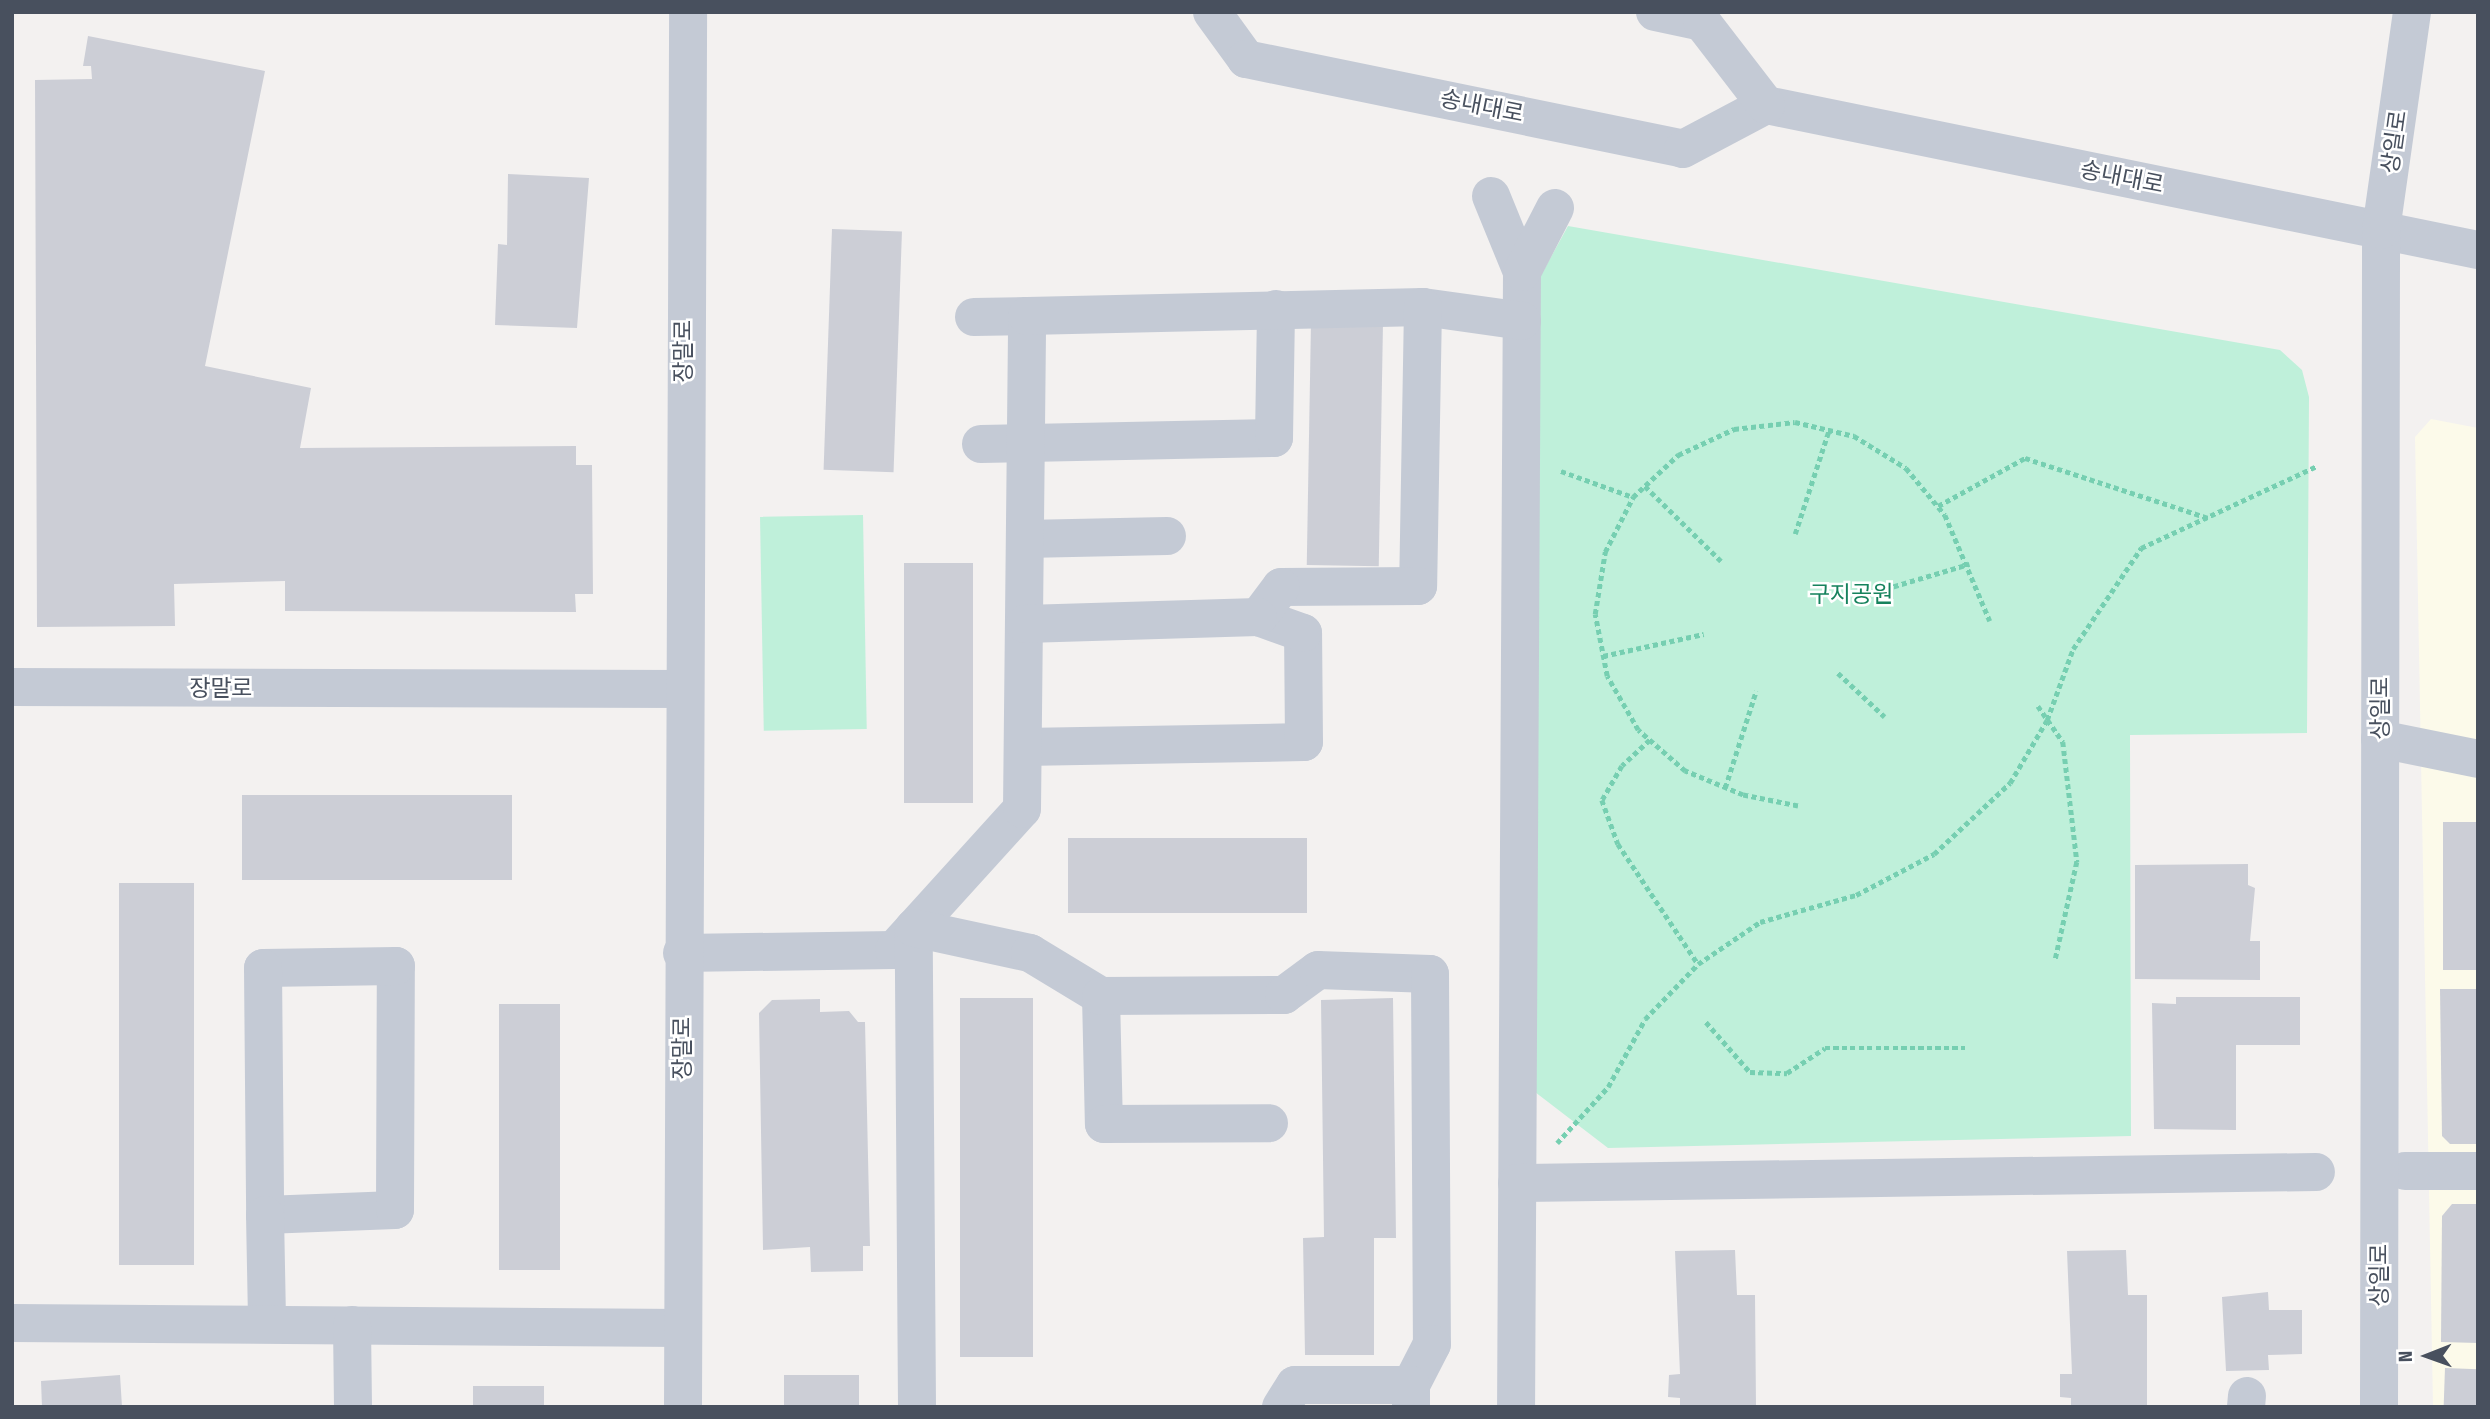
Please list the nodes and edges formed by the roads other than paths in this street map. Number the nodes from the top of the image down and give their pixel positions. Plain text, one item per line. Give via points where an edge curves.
1 (688, 12) edge
2 (1212, 12) edge
3 (1655, 12) edge
4 (2412, 12) edge
5 (1766, 105) junction
6 (1491, 197) dead end
7 (1555, 208) dead end
8 (2381, 230) junction
9 (2478, 250) edge
10 (1521, 272) junction
11 (1423, 307) junction
12 (1276, 309) junction
13 (1027, 316) junction
14 (974, 317) dead end
15 (1522, 321) junction
16 (1026, 442) junction
17 (981, 444) dead end
18 (1167, 536) dead end
19 (1025, 539) junction
20 (1258, 617) junction
21 (1024, 624) junction
22 (12, 687) edge
23 (682, 689) junction
24 (2380, 739) junction
25 (1023, 747) junction
26 (2478, 759) edge
27 (914, 928) junction
28 (682, 953) junction
29 (1101, 996) junction
30 (1269, 1124) dead end
31 (2405, 1171) dead end
32 (2478, 1171) edge
33 (2316, 1172) dead end
34 (1517, 1183) junction
35 (265, 1216) junction
36 (12, 1323) edge
37 (267, 1323) junction
38 (352, 1325) junction
39 (682, 1328) junction
40 (1411, 1396) edge
41 (353, 1407) edge
42 (682, 1407) edge
43 (917, 1407) edge
44 (1281, 1407) edge
45 (1516, 1407) edge
46 (2379, 1407) edge

1 - 23 street, 장말로
2 - 5 street, 송내대로 via 1247,59 1683,149
3 - 5 street via 1702,22
4 - 8 street, 상일로
5 - 8 street, 송내대로
6 - 10 street
7 - 10 street
8 - 9 street, 송내대로
8 - 24 street, 상일로
10 - 15 street
11 - 12 street
11 - 15 street
11 - 20 street via 1418,586 1281,587
12 - 13 street
12 - 16 street via 1274,438
13 - 14 street
13 - 16 street
15 - 34 street
16 - 17 street
16 - 19 street
18 - 19 street
19 - 21 street
20 - 21 street
20 - 25 street via 1303,633 1304,742
21 - 25 street
22 - 23 street, 장말로
23 - 28 street, 장말로
24 - 26 street
24 - 46 street, 상일로
25 - 27 street via 1023,809
27 - 28 street via 894,950
27 - 29 street via 1030,953
27 - 43 street
28 - 39 street, 장말로
29 - 30 street via 1104,1124
29 - 40 street via 1284,995 1318,970 1430,974 1432,1344
31 - 32 street
33 - 34 street
34 - 45 street
35 - 35 street via 263,968 396,966 394,1210
35 - 37 street
36 - 37 street
37 - 38 street
38 - 39 street
38 - 41 street
39 - 42 street, 장말로
40 - 44 street via 1295,1385

